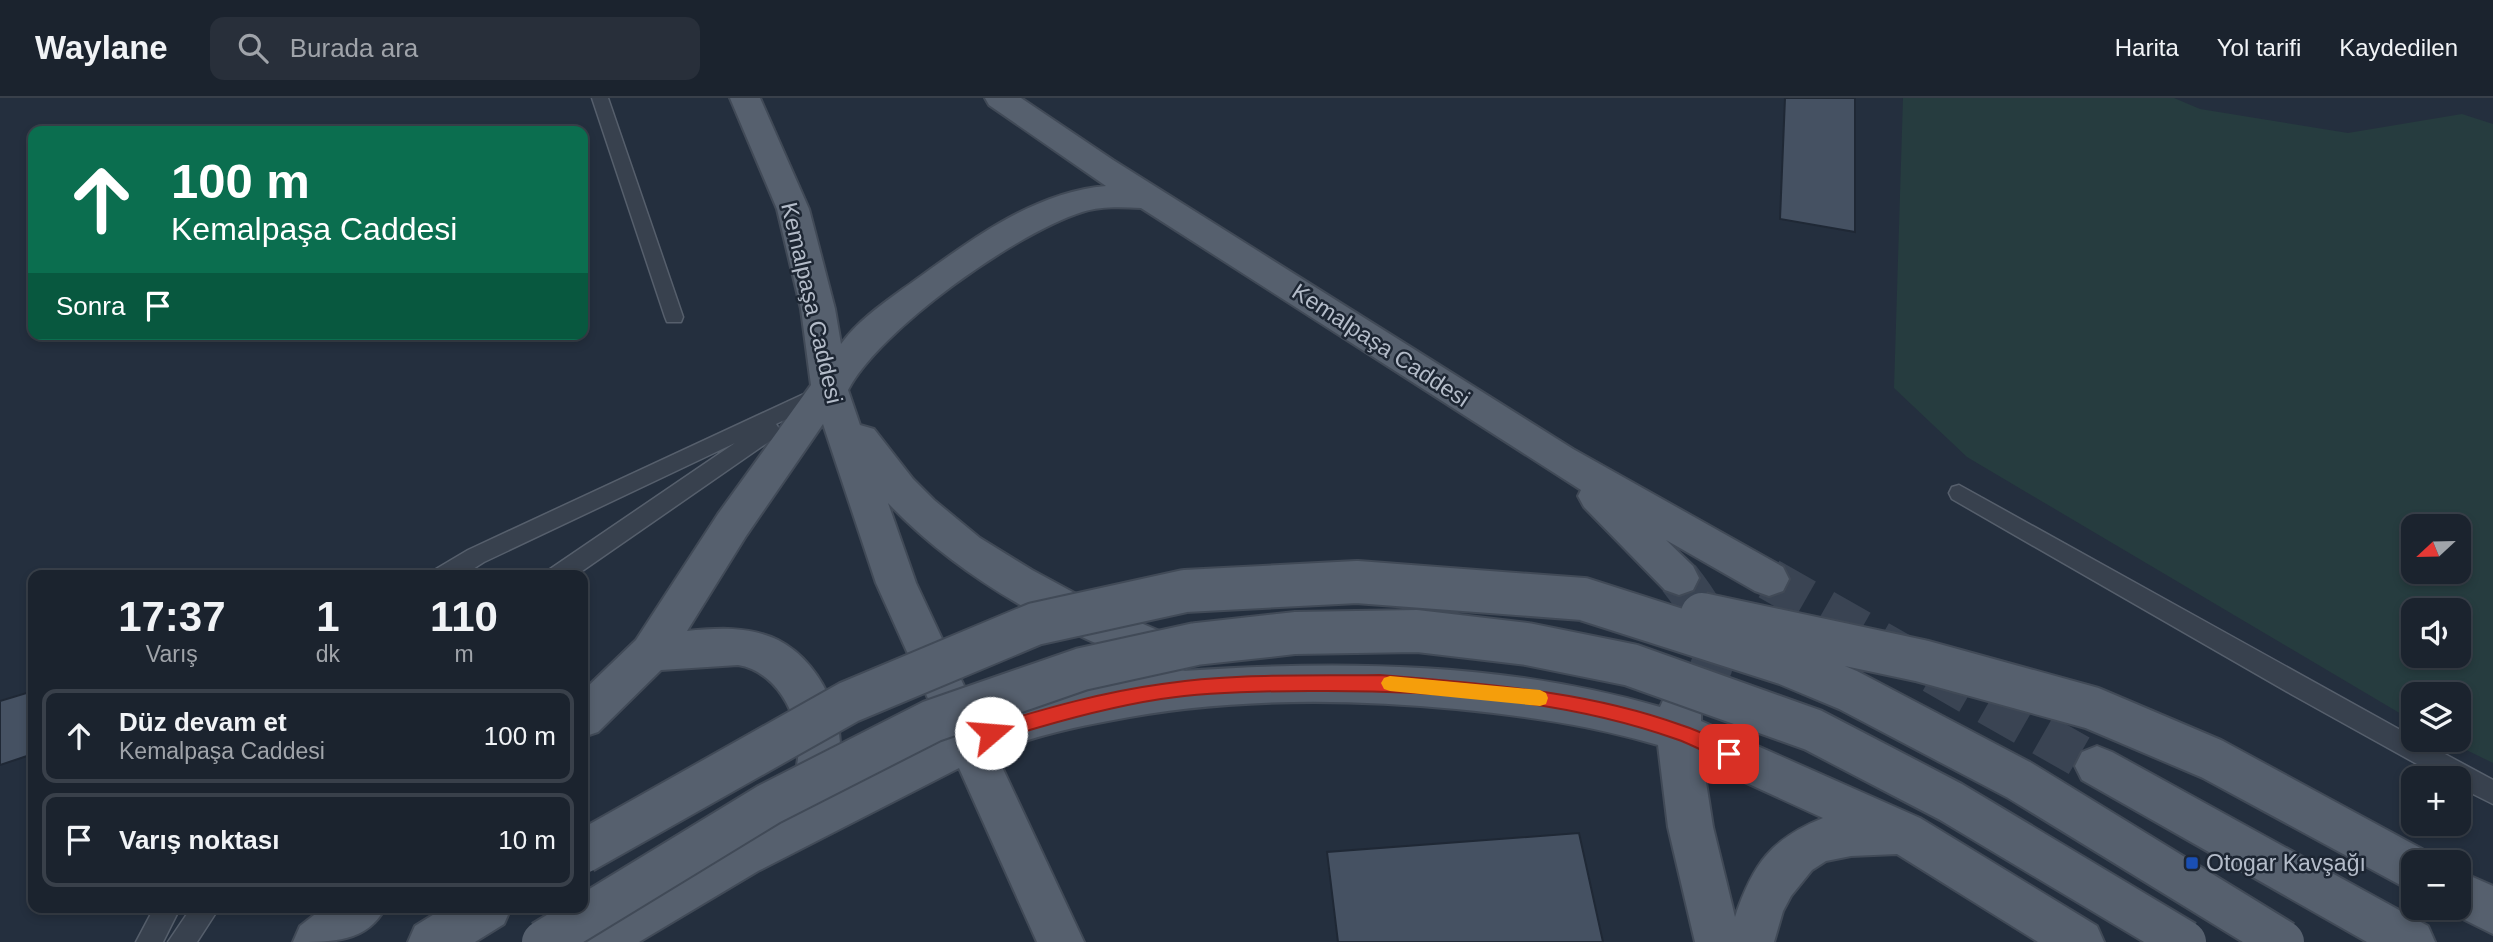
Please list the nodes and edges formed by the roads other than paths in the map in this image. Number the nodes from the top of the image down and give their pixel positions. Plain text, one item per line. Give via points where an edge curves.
1 (745, 98) edge
2 (1000, 98) edge
3 (595, 100) edge
4 (1148, 197) junction
5 (674, 317) dead end
6 (830, 390) junction
7 (1560, 460) junction
8 (1959, 493) dead end
9 (454, 570) edge
10 (567, 570) edge
11 (1679, 578) tunnel mouth
12 (1769, 579) tunnel mouth
13 (1583, 599) junction
14 (651, 653) junction
15 (1312, 683) junction
16 (588, 713) edge
17 (1680, 718) junction
18 (967, 743) junction
19 (2097, 766) tunnel mouth
20 (2493, 793) edge
21 (1905, 833) junction
22 (588, 849) edge
23 (742, 856) junction
24 (2401, 861) edge
25 (2471, 899) edge
26 (2493, 911) edge
27 (165, 913) edge
28 (204, 913) edge
29 (355, 913) edge
30 (480, 913) edge
31 (149, 942) edge
32 (181, 942) edge
33 (316, 942) edge
34 (431, 942) edge
35 (542, 942) edge
36 (595, 942) edge
37 (1061, 942) edge
38 (1718, 942) edge
39 (1751, 942) edge
40 (2081, 942) edge
41 (2185, 942) edge
42 (2283, 942) edge
43 (2412, 942) edge

1 - 6 main road, Kemalpaşa Caddesi via 793,209 818,309
2 - 4 main road, Kemalpaşa Caddesi
3 - 5 lane
4 - 6 main road via 1107,196 1074,203 1000,238 872,333
4 - 7 main road, Kemalpaşa Caddesi
6 - 9 lane
6 - 10 lane
6 - 14 main road via 732,524
6 - 15 main road via 892,485 949,539 990,567 1150,648 1235,672
6 - 18 main road, Kemalpaşa Caddesi via 896,583
7 - 11 main road
7 - 12 main road, Kemalpaşa Caddesi
8 - 20 lane
13 - 22 main road, bridge via 1357,582 1185,591 1035,624 849,702
13 - 24 main road, bridge via 1765,625 2056,696 2212,759
13 - 42 main road, bridge via 1750,650 1848,690 2019,780
14 - 16 main road
14 - 23 main road via 722,646 762,653 785,669 815,715 821,752 810,792 787,820
15 - 17 main road via 1412,684
15 - 18 main road via 1228,685 1133,696 1067,710
17 - 21 main road
17 - 38 main road via 1683,774
18 - 23 main road
18 - 37 main road, Kemalpaşa Caddesi
19 - 43 main road
21 - 39 main road via 1840,836 1806,849 1787,864 1769,890
21 - 40 main road
23 - 36 main road
25 - 26 main road
27 - 31 lane
28 - 32 lane
29 - 33 main road
30 - 34 main road
35 - 41 main road, bridge via 769,804 932,720 1083,669 1196,644 1295,633 1418,631 1527,644 1631,665 1813,730 1951,802

